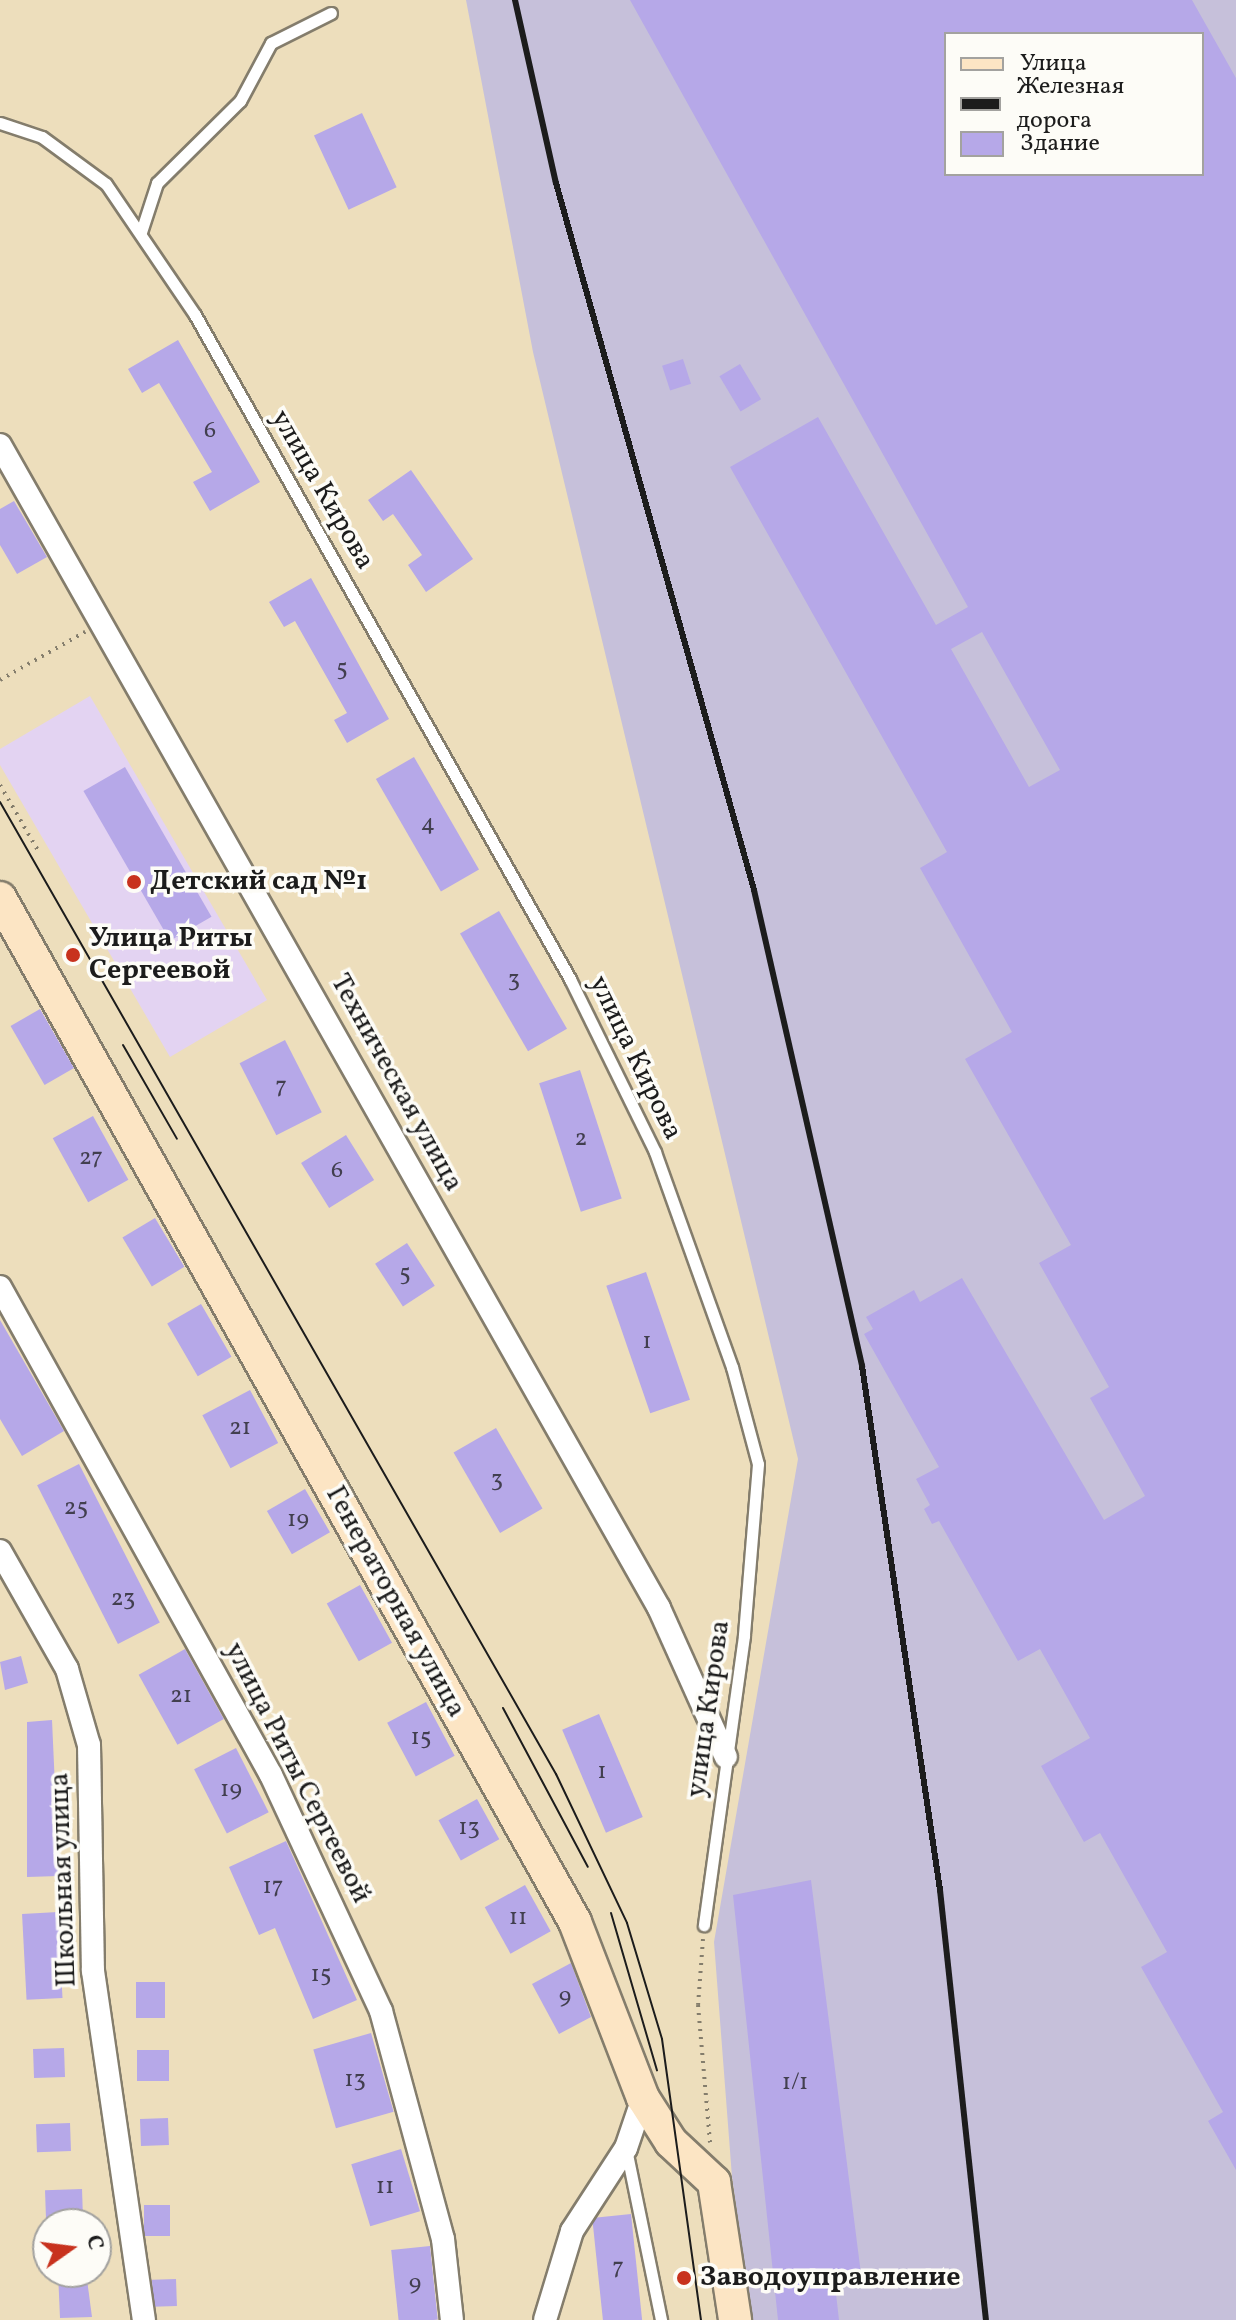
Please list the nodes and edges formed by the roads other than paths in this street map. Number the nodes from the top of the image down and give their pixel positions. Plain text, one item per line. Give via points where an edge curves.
1 (331, 13) dead end
2 (0, 123) edge
3 (141, 232) junction
4 (0, 445) edge
5 (0, 898) edge
6 (0, 1287) edge
7 (0, 1551) edge
8 (726, 1757) junction
9 (704, 1925) road end
10 (643, 2098) junction
11 (626, 2148) junction
12 (144, 2320) edge
13 (452, 2320) edge
14 (545, 2320) edge
15 (661, 2320) edge
16 (735, 2320) edge

1 - 3 lane via 271,43 240,101 157,183
2 - 3 lane, улица Кирова via 42,137 106,184
3 - 8 lane, улица Кирова via 440,746 570,979 655,1152 732,1367 758,1464 755,1541
4 - 8 street, Техническая улица via 659,1608
5 - 10 main road, Генераторная улица via 575,1922
6 - 13 street, улица Риты Сергеевой via 271,1775 381,2011 443,2239
7 - 12 street, Школьная улица via 67,1669 89,1745 93,1971
8 - 9 lane, улица Кирова
10 - 11 street
10 - 16 main road, Генераторная улица via 671,2142 714,2182
11 - 14 street via 572,2231
11 - 15 lane

